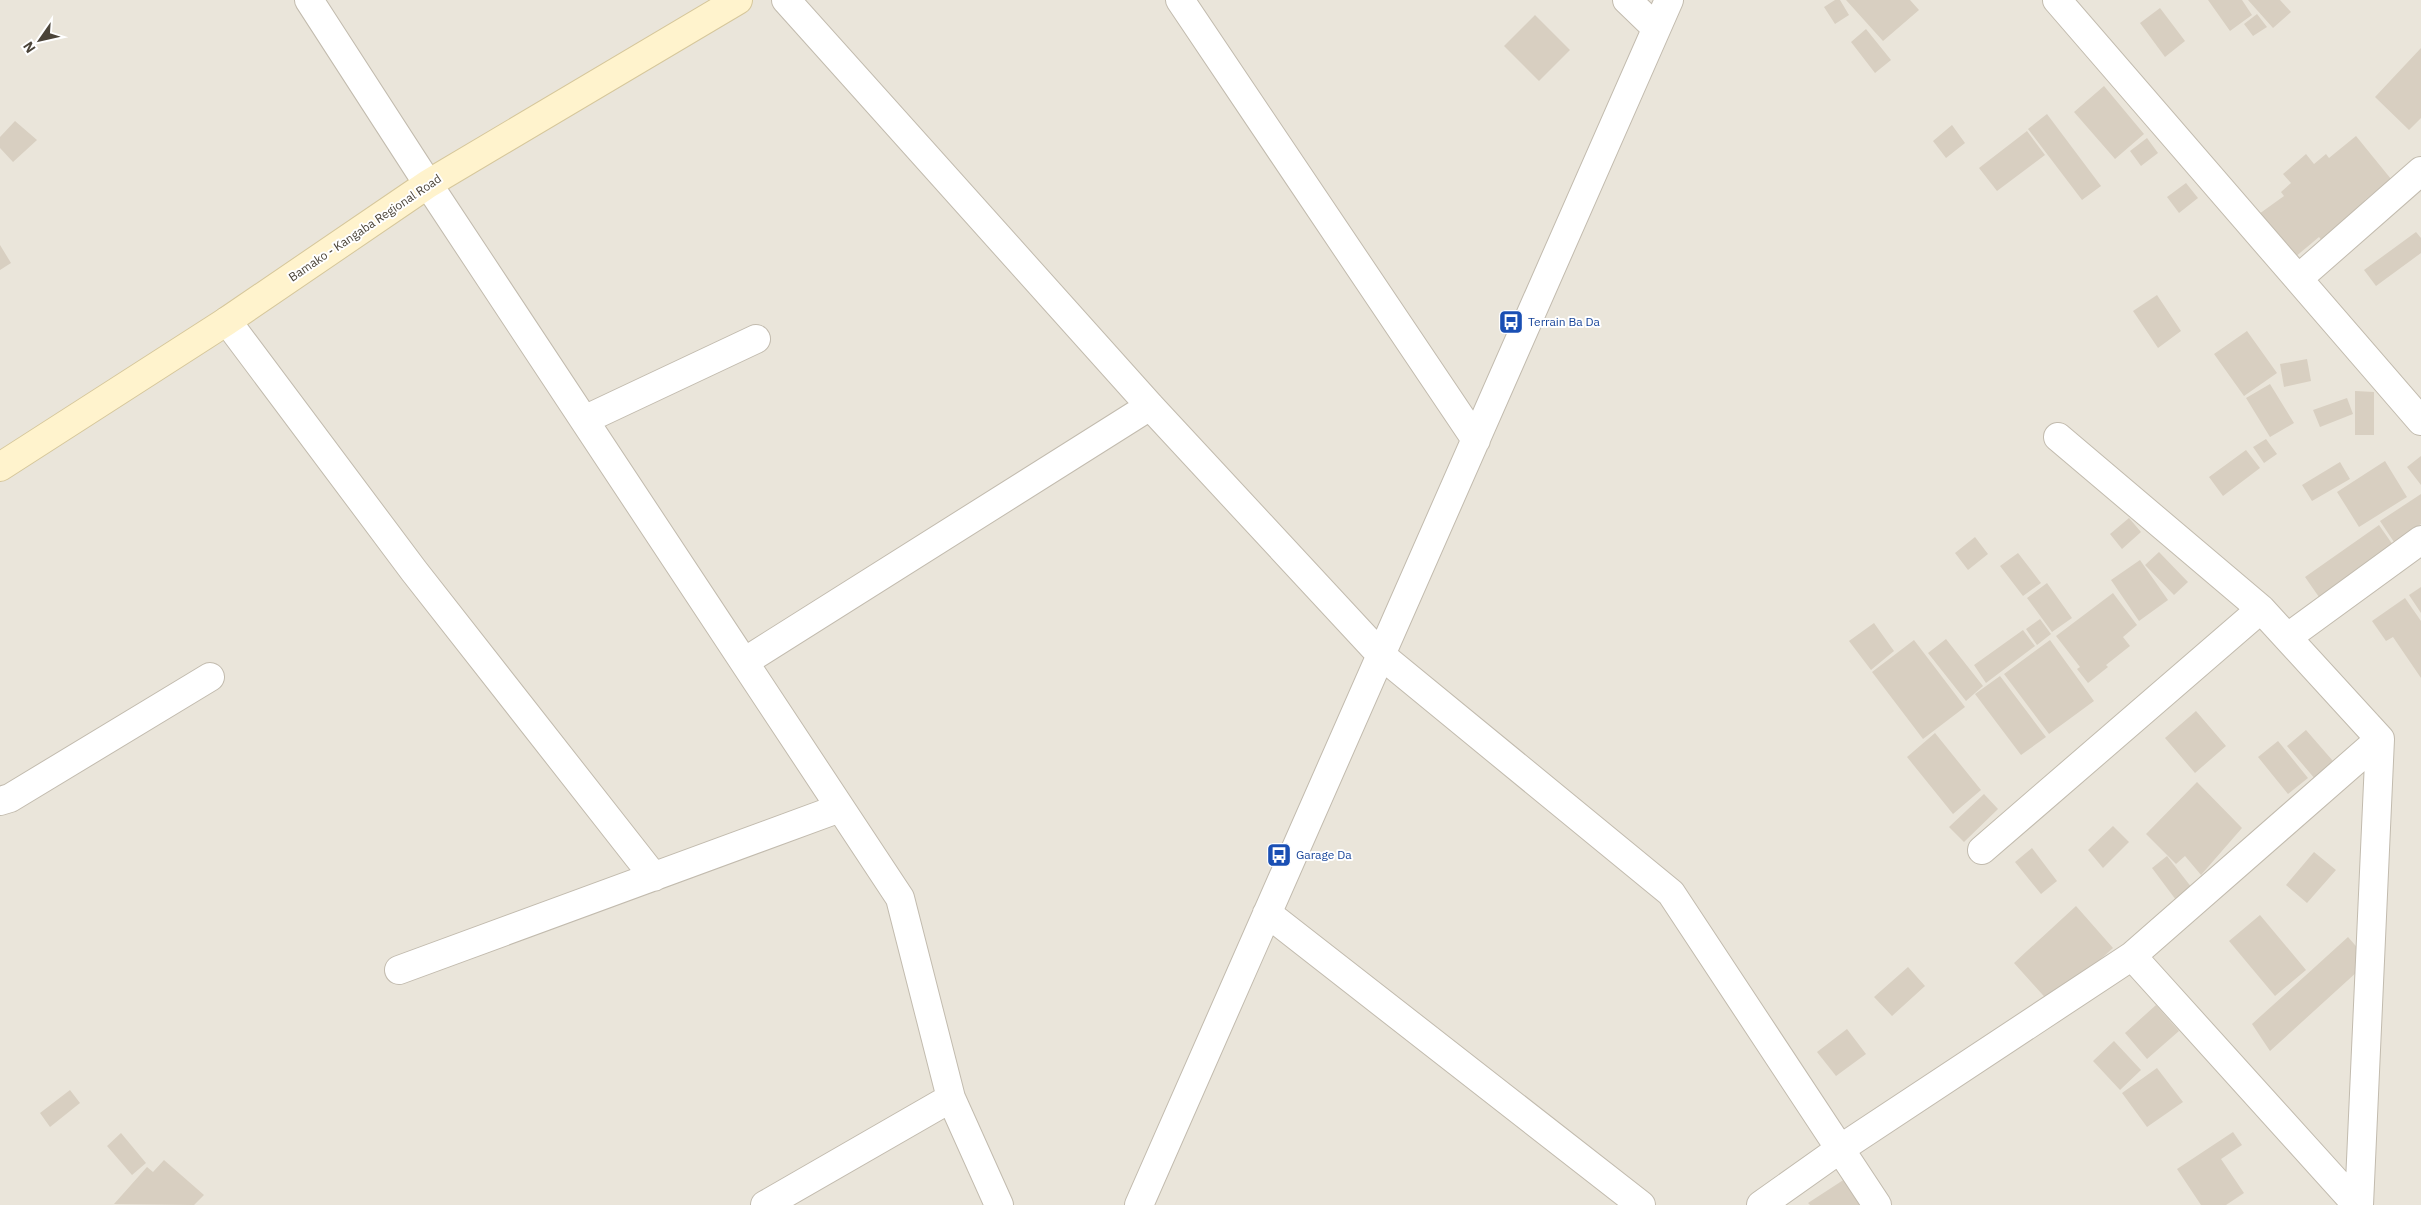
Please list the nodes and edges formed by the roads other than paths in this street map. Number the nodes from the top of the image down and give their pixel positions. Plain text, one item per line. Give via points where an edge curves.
1 (310, 0) edge
2 (738, 0) edge
3 (786, 0) edge
4 (1180, 0) edge
5 (1627, 0) edge
6 (1669, 0) edge
7 (2056, 0) edge
8 (1656, 28) junction
9 (2421, 172) edge
10 (428, 184) junction
11 (2299, 278) junction
12 (227, 321) junction
13 (756, 339) dead end
14 (1150, 406) junction
15 (584, 420) junction
16 (2421, 421) edge
17 (2058, 437) dead end
18 (1476, 440) junction
19 (0, 467) edge
20 (2421, 540) edge
21 (2261, 609) junction
22 (2288, 637) junction
23 (1381, 655) junction
24 (744, 662) junction
25 (210, 678) dead end
26 (2380, 738) junction
27 (0, 801) edge
28 (840, 808) junction
29 (1982, 850) dead end
30 (654, 877) junction
31 (1267, 913) junction
32 (2132, 956) junction
33 (399, 970) dead end
34 (951, 1098) junction
35 (1840, 1149) junction
36 (765, 1205) edge
37 (999, 1205) edge
38 (1139, 1205) edge
39 (1641, 1205) edge
40 (1761, 1205) edge
41 (1877, 1205) edge
42 (2358, 1205) edge

1 - 10 street
2 - 10 street, Bamako - Kangaba Regional Road
3 - 14 street
4 - 18 street
5 - 8 street
6 - 8 street
7 - 11 street
8 - 18 street
9 - 11 street
10 - 12 street, Bamako - Kangaba Regional Road
10 - 15 street
11 - 16 street
12 - 19 street, Bamako - Kangaba Regional Road
12 - 30 street via 414,571
13 - 15 street
14 - 23 street
14 - 24 street
15 - 24 street
17 - 21 street
18 - 23 street
20 - 22 street
21 - 22 street
21 - 29 street
22 - 26 street
23 - 31 street
23 - 35 street via 1671,893
24 - 28 street
25 - 27 street
26 - 32 street
26 - 42 street
28 - 30 street
28 - 34 street via 900,898
30 - 33 street
31 - 38 street
31 - 39 street
32 - 35 street
32 - 42 street
34 - 36 street
34 - 37 street
35 - 40 street
35 - 41 street

